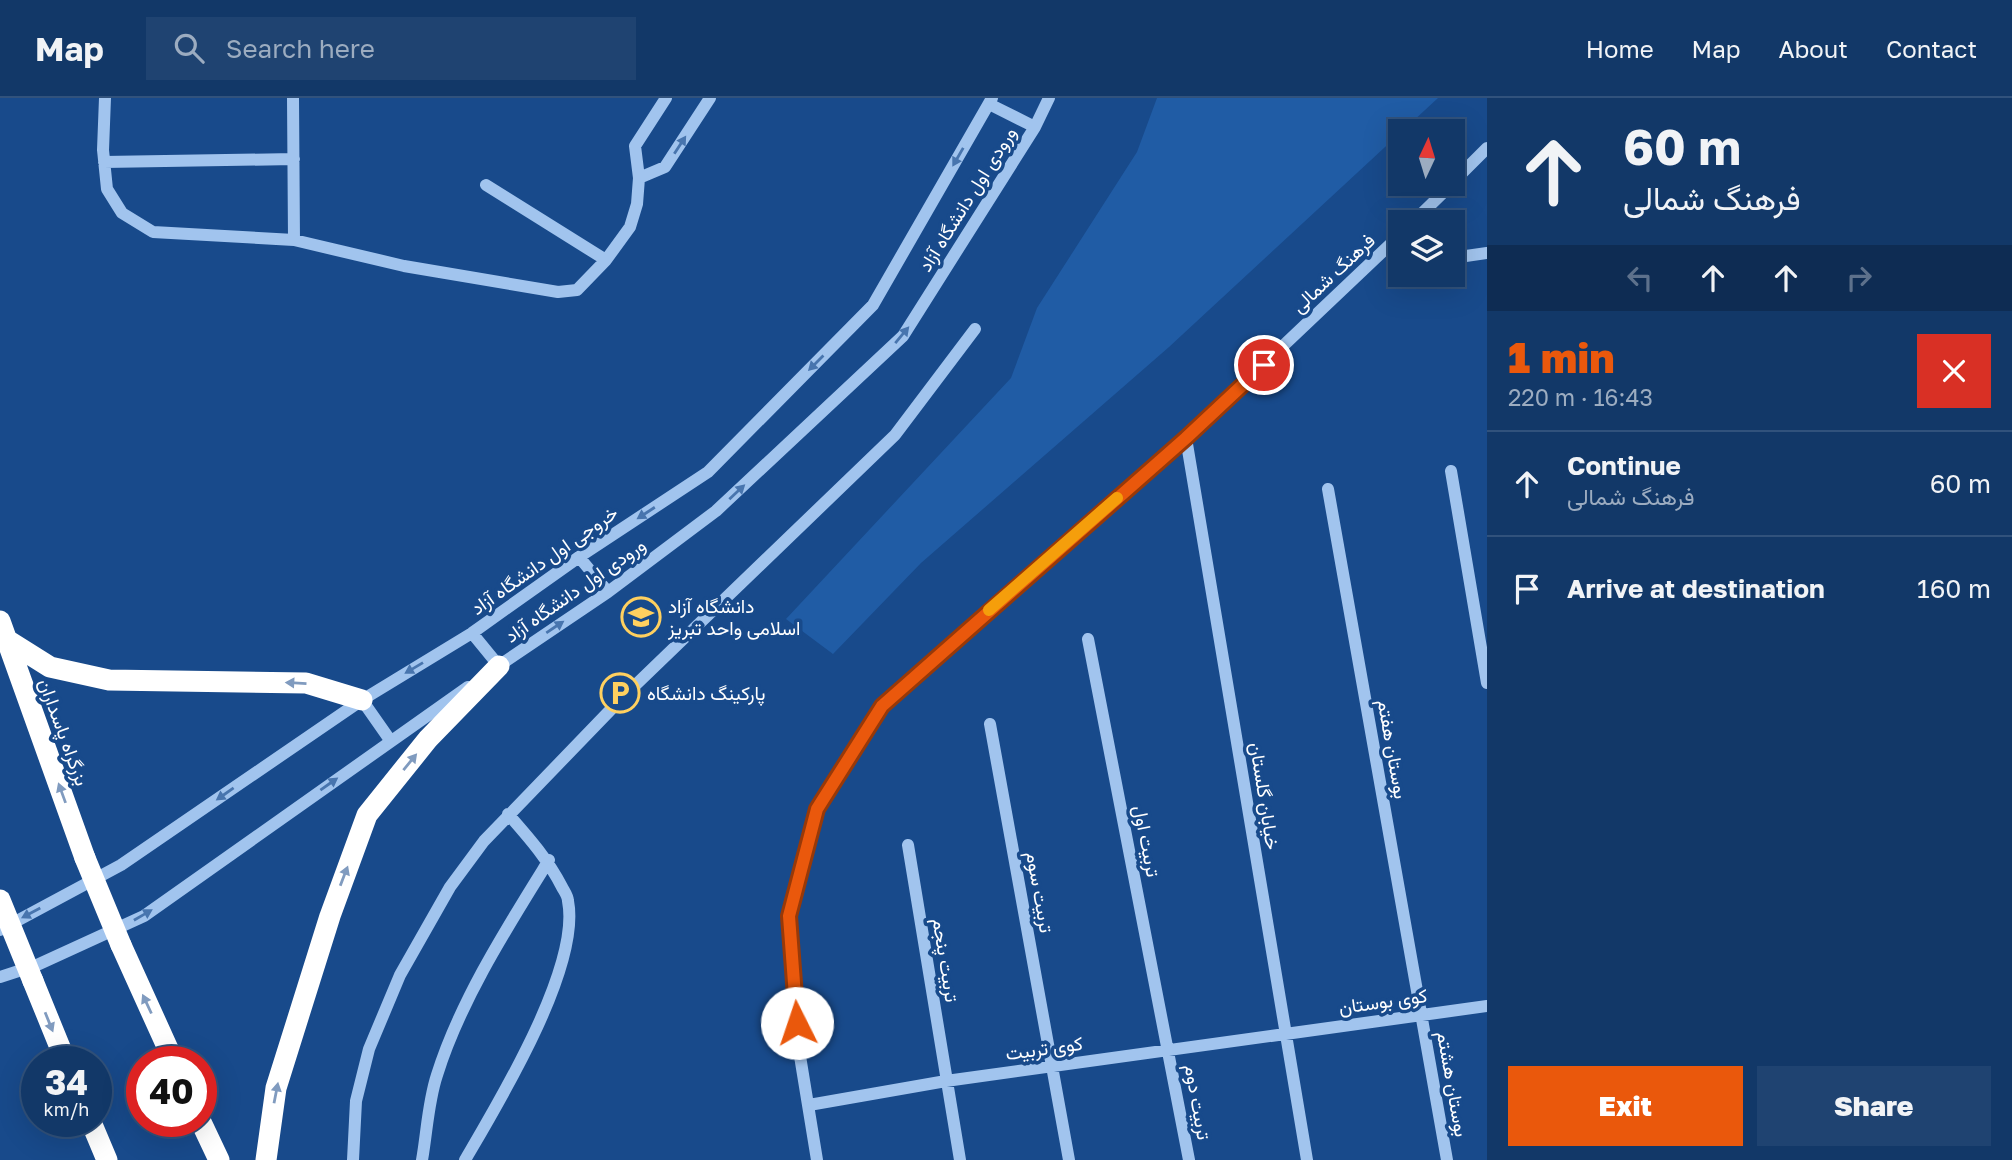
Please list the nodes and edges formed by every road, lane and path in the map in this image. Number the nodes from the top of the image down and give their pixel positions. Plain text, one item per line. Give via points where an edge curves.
1 (105, 98) edge
2 (293, 98) edge
3 (666, 98) edge
4 (710, 98) edge
5 (1049, 98) edge
6 (990, 101) edge
7 (1035, 127) junction
8 (1487, 148) edge
9 (294, 159) junction
10 (104, 162) junction
11 (1465, 170) edge
12 (639, 178) junction
13 (486, 185) dead end
14 (1439, 196) edge
15 (1425, 210) edge
16 (294, 240) junction
17 (1388, 246) edge
18 (1487, 253) edge
19 (1465, 256) edge
20 (606, 260) junction
21 (975, 329) dead end
22 (1186, 438) junction
23 (1451, 471) dead end
24 (1328, 489) dead end
25 (579, 557) junction
26 (608, 592) junction
27 (3, 631) edge
28 (472, 633) junction
29 (1088, 639) dead end
30 (499, 666) junction
31 (1487, 683) edge
32 (362, 700) junction
33 (990, 724) dead end
34 (390, 740) junction
35 (508, 814) junction
36 (908, 845) dead end
37 (549, 860) junction
38 (0, 900) edge
39 (0, 930) edge
40 (0, 977) edge
41 (1487, 1006) edge
42 (1421, 1015) junction
43 (1285, 1034) junction
44 (59, 1046) edge
45 (167, 1046) edge
46 (1169, 1050) junction
47 (1053, 1066) junction
48 (946, 1082) junction
49 (810, 1105) junction
50 (97, 1137) edge
51 (208, 1137) edge
52 (107, 1160) edge
53 (219, 1160) edge
54 (266, 1160) edge
55 (353, 1160) edge
56 (422, 1160) edge
57 (465, 1160) edge
58 (817, 1160) edge
59 (960, 1160) edge
60 (1069, 1160) edge
61 (1189, 1160) edge
62 (1307, 1160) edge
63 (1447, 1160) edge

1 - 10 street
2 - 9 street
3 - 12 street via 635,146
12 -> 4 street via 666,167
5 - 7 street, ورودی اول دانشگاه آزاد
6 - 7 street
6 -> 25 street, خروجی اول دانشگاه آزاد via 873,304 708,472
26 -> 7 street, ورودی اول دانشگاه آزاد via 716,512 903,336
8 - 11 street
9 - 10 street
9 - 16 street
10 - 16 street via 107,189 122,213 153,232
12 - 20 street via 630,227
13 - 20 street
14 - 15 street
16 - 20 street via 558,292 577,290
17 - 22 street, فرهنگ شمالی
18 - 19 street
21 - 35 street via 895,435
22 - 43 street, خیابان گلستان
22 - 49 street, فرهنگ شمالی via 882,706 817,809 789,916 799,1050
23 - 31 street
24 - 42 street, بوستان هفتم
25 - 26 street
25 - 28 street, خروجی اول دانشگاه آزاد
30 -> 26 street, ورودی اول دانشگاه آزاد
32 -> 27 highway via 306,683 109,680 50,667
45 -> 27 highway, بزرگراه پاسداران, bridge via 85,858
28 - 30 street
28 -> 32 street, خروجی اول دانشگاه آزاد
29 - 46 street, تربیت اول
30 - 34 street, ورودی اول دانشگاه آزاد
54 -> 30 highway via 276,1088 367,815 428,739
32 - 34 street
32 -> 39 street, خروجی اول دانشگاه آزاد via 121,865
33 - 47 street, تربیت سوم
40 -> 34 street, ورودی اول دانشگاه آزاد via 144,916
35 - 37 street
35 - 55 street via 450,887 400,975 356,1101
36 - 48 street, تربیت پنجم
37 - 56 street via 506,929 456,1026 436,1077
37 - 57 street via 568,900 568,935 559,975
38 -> 44 highway, bridge
41 - 42 street, کوی بوستان
42 - 43 street, کوی بوستان
42 - 63 street, بوستان هشتم
43 - 46 street, کوی تربیت
43 - 62 street, خیابان گلستان
46 - 47 street, کوی تربیت
46 - 61 street, تربیت دوم
47 - 48 street, کوی تربیت
47 - 60 street, تربیت سوم
48 - 49 street, کوی تربیت
48 - 59 street, تربیت پنجم
49 - 58 street, فرهنگ شمالی
50 - 52 highway
51 - 53 highway

